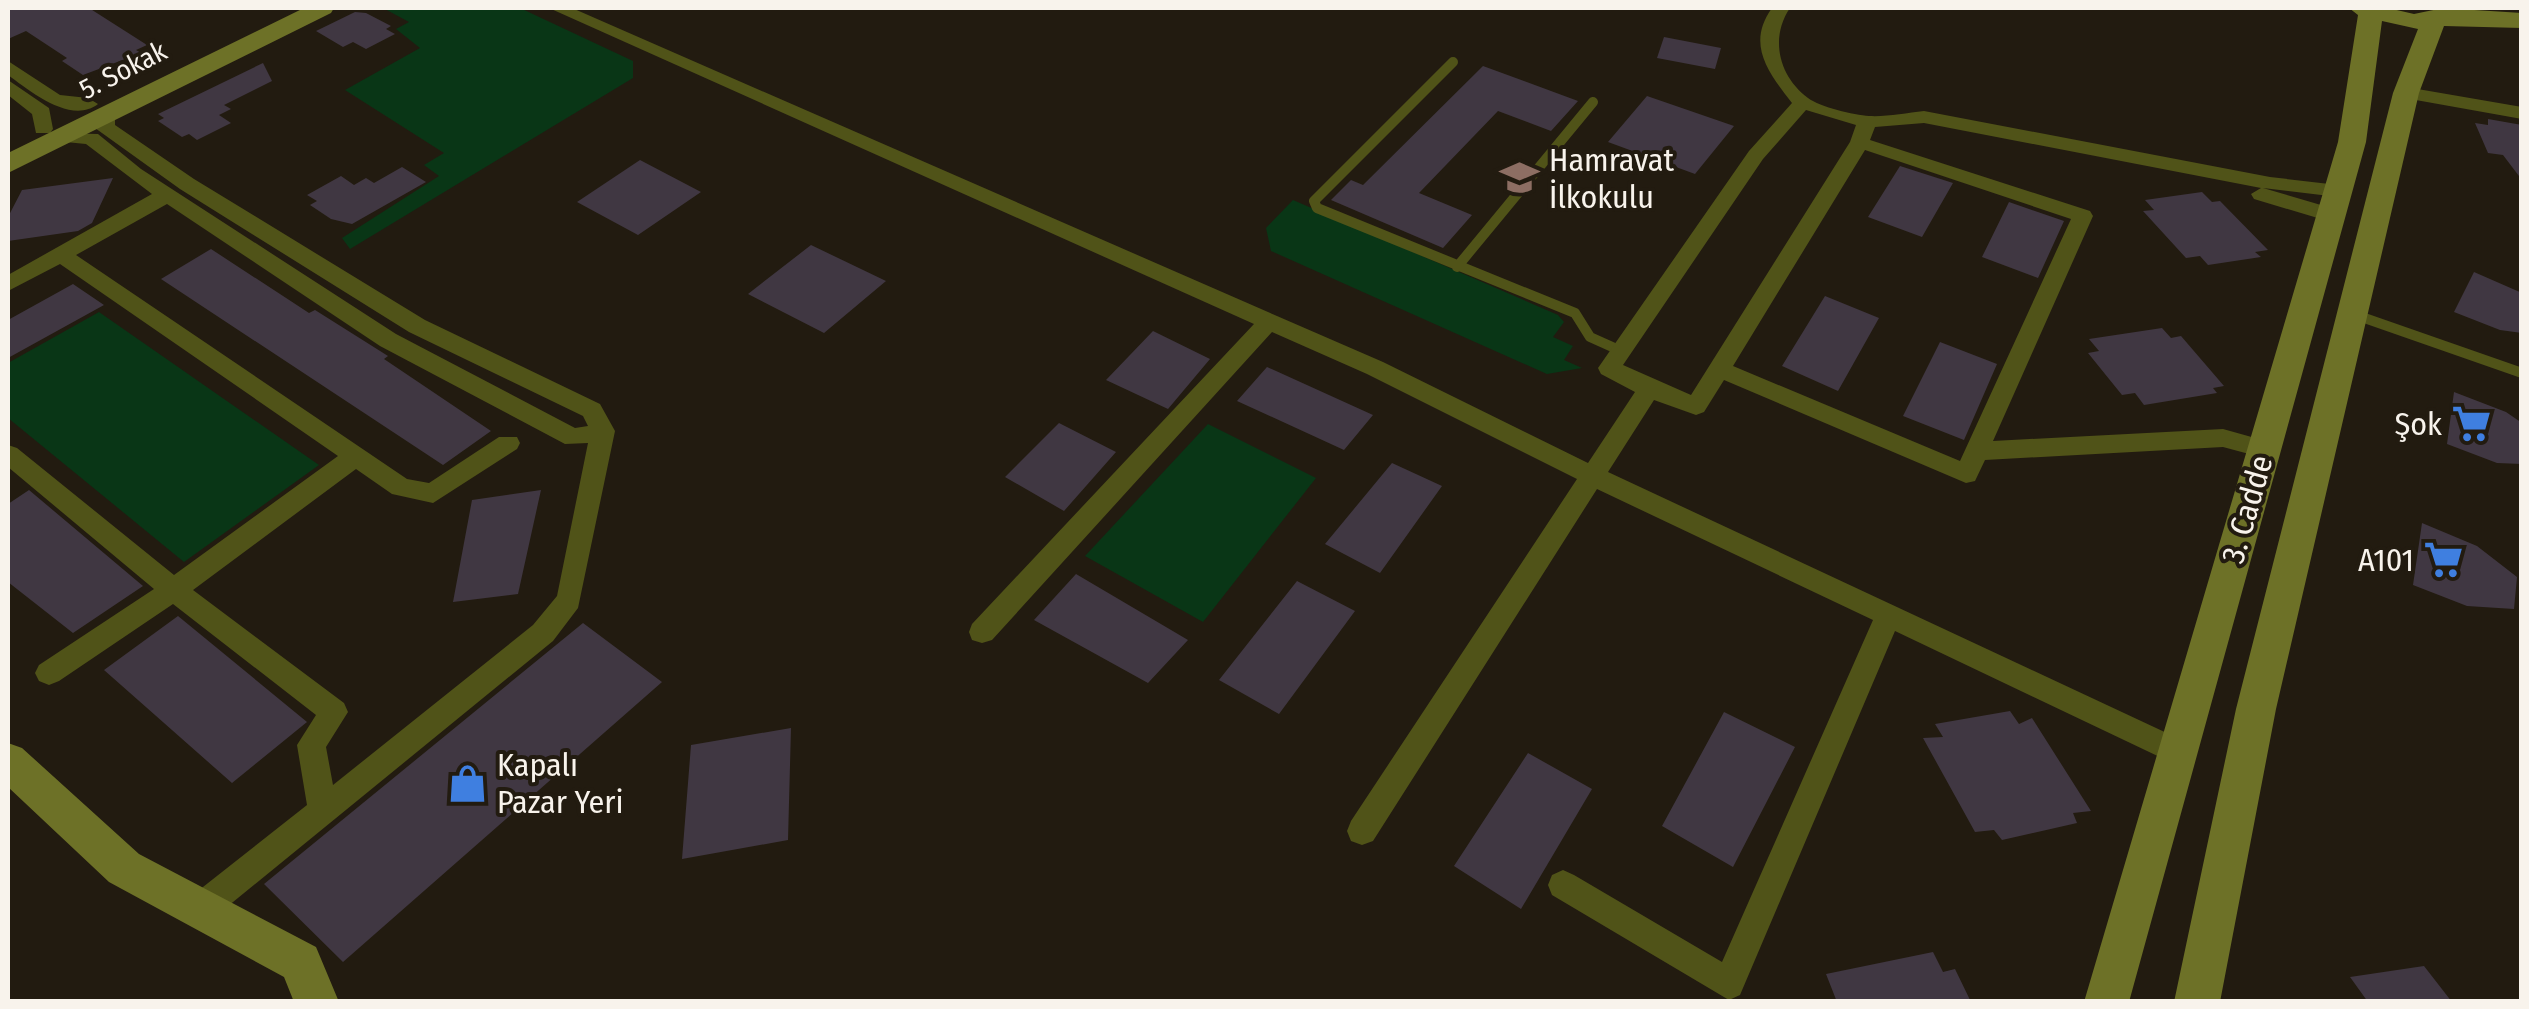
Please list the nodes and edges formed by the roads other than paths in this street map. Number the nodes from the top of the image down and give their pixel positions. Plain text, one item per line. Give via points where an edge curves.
1 (292, 8) edge
2 (322, 8) edge
3 (558, 8) edge
4 (1780, 8) edge
5 (2366, 10) edge
6 (2445, 16) edge
7 (2522, 21) edge
8 (1454, 62) dead end
9 (8, 67) edge
10 (8, 86) edge
11 (2406, 94) junction
12 (1593, 102) dead end
13 (1802, 103) junction
14 (97, 110) junction
15 (2522, 113) edge
16 (1867, 122) junction
17 (52, 133) junction
18 (8, 146) edge
19 (1871, 146) dead end
20 (8, 164) edge
21 (167, 195) junction
22 (2335, 203) junction
23 (60, 254) junction
24 (1457, 268) junction
25 (8, 284) edge
26 (2353, 314) junction
27 (1269, 321) junction
28 (1619, 350) junction
29 (1719, 369) junction
30 (2522, 373) edge
31 (1649, 389) junction
32 (603, 432) junction
33 (508, 443) dead end
34 (2264, 450) junction
35 (1977, 451) junction
36 (8, 454) edge
37 (356, 456) junction
38 (1592, 476) junction
39 (174, 590) junction
40 (1889, 615) junction
41 (982, 632) dead end
42 (49, 673) dead end
43 (2176, 752) junction
44 (8, 762) edge
45 (323, 813) junction
46 (1362, 831) dead end
47 (1563, 885) dead end
48 (200, 909) junction
49 (318, 1002) edge
50 (2106, 1002) edge
51 (2197, 1002) edge

1 - 14 main road, 5. Sokak
2 - 14 main road, 5. Sokak
3 - 27 street
4 - 13 street via 1768,26 1768,54
5 - 6 main road via 2414,22
5 - 22 main road, 3. Cadde via 2352,142
6 - 7 main road
6 - 11 main road, 3. Cadde
8 - 24 lane via 1314,201 1317,208
9 - 14 street via 55,100
10 - 17 street via 42,112
11 - 15 street
11 - 26 main road, 3. Cadde
12 - 24 lane
13 - 16 street
13 - 28 street via 1756,156
14 - 17 main road, 5. Sokak
14 - 32 street via 108,129 187,184 417,326 592,410
16 - 22 street
16 - 29 street
17 - 18 main road, 5. Sokak
17 - 20 main road, 5. Sokak
17 - 21 street via 91,138
19 - 35 street via 2083,216
21 - 23 street
21 - 32 street via 388,340 574,438
22 - 34 main road, 3. Cadde
23 - 25 street
23 - 37 street
24 - 28 lane via 1575,313 1590,336
26 - 30 lane
26 - 51 main road, 3. Cadde via 2256,709
27 - 38 street
27 - 41 street
28 - 31 street via 1609,368
29 - 31 street via 1696,406
29 - 35 street via 1966,474
31 - 38 street
32 - 45 street via 569,600 543,633
33 - 37 street via 433,492 401,487
34 - 35 street via 2224,438
34 - 43 main road, 3. Cadde
36 - 39 street
37 - 39 street
38 - 40 street
38 - 46 street
39 - 42 street
39 - 45 street via 334,712 311,744
40 - 43 street
40 - 47 street via 1730,984
43 - 50 main road, 3. Cadde
44 - 48 main road via 124,868
45 - 48 street
48 - 49 main road via 300,962

